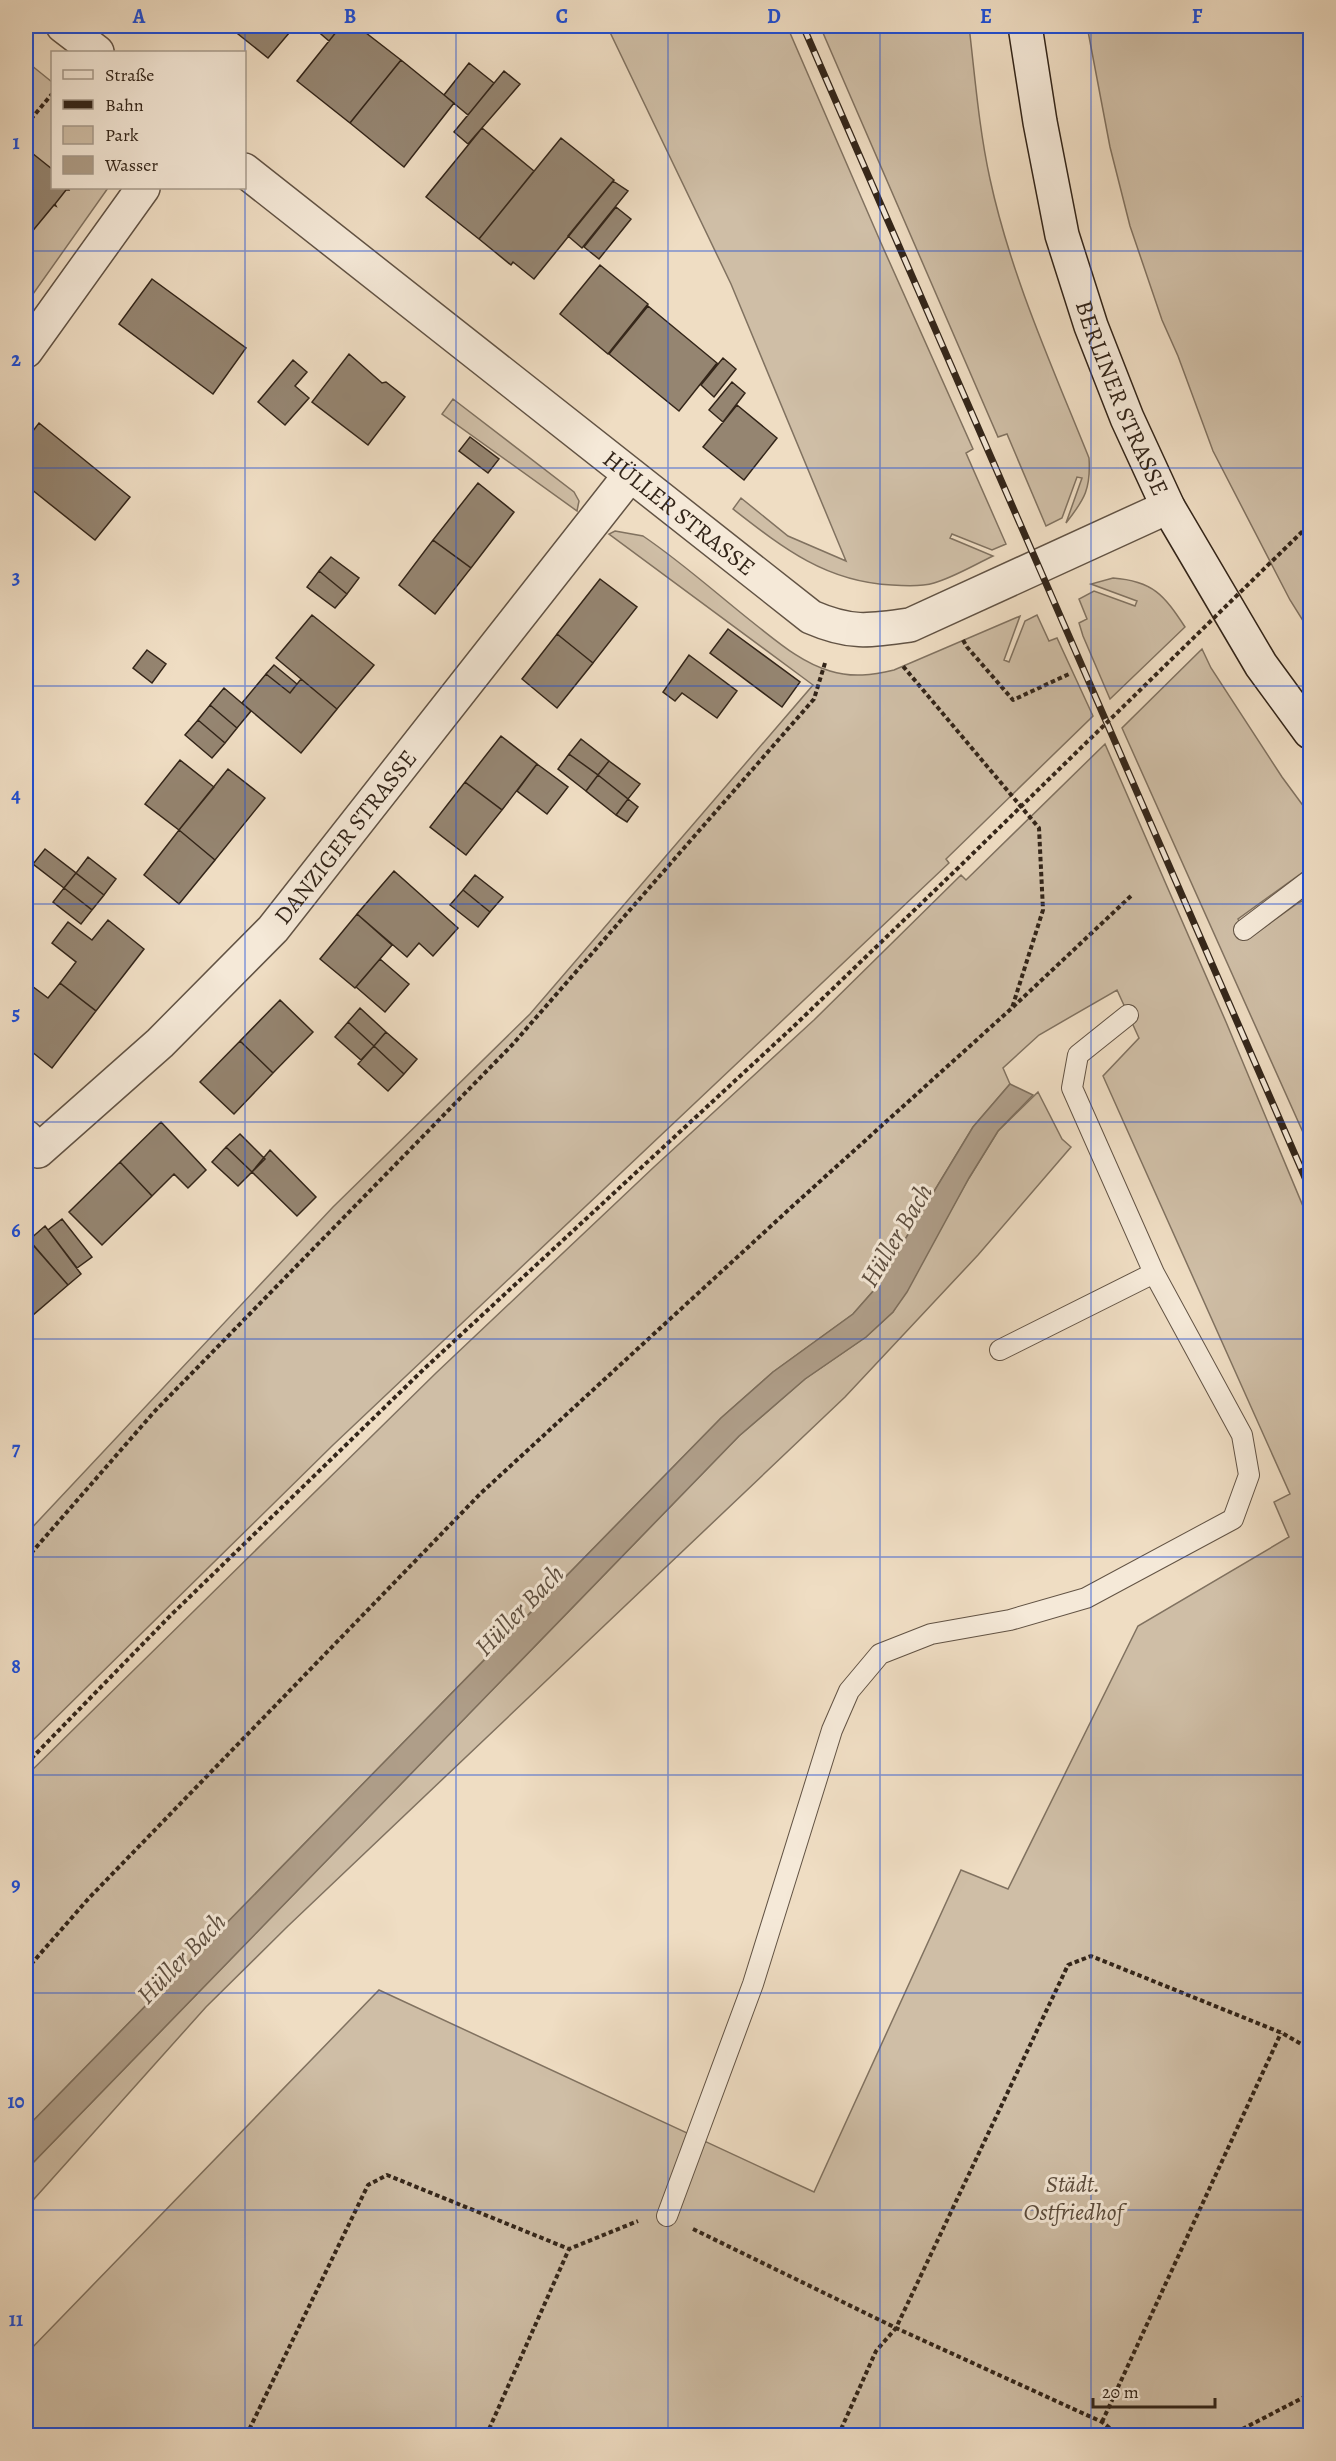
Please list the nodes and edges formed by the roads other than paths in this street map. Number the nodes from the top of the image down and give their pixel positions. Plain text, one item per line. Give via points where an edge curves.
1 (63, 26) edge
2 (1025, 26) edge
3 (95, 51) edge
4 (246, 172) edge
5 (142, 189) edge
6 (26, 351) edge
7 (630, 475) junction
8 (1168, 507) junction
9 (1311, 732) edge
10 (1311, 880) edge
11 (1244, 930) dead end
12 (1128, 1015) dead end
13 (30, 1150) edge
14 (1154, 1273) junction
15 (1000, 1350) dead end
16 (667, 2216) road end

1 - 3 street
2 - 8 street, BERLINER STRASSE via 1062,235 1091,327
4 - 7 street, HÜLLER STRASSE
5 - 6 street
7 - 8 street, HÜLLER STRASSE via 811,617 851,630 909,625
7 - 13 street, DANZIGER STRASSE via 273,929 160,1043
8 - 9 street, BERLINER STRASSE via 1261,665
10 - 11 lane
12 - 14 lane via 1078,1055 1072,1088
14 - 15 lane
14 - 16 lane via 1242,1436 1249,1475 1233,1519 1086,1598 1010,1620 931,1634 880,1654 849,1691 832,1730 753,1984

